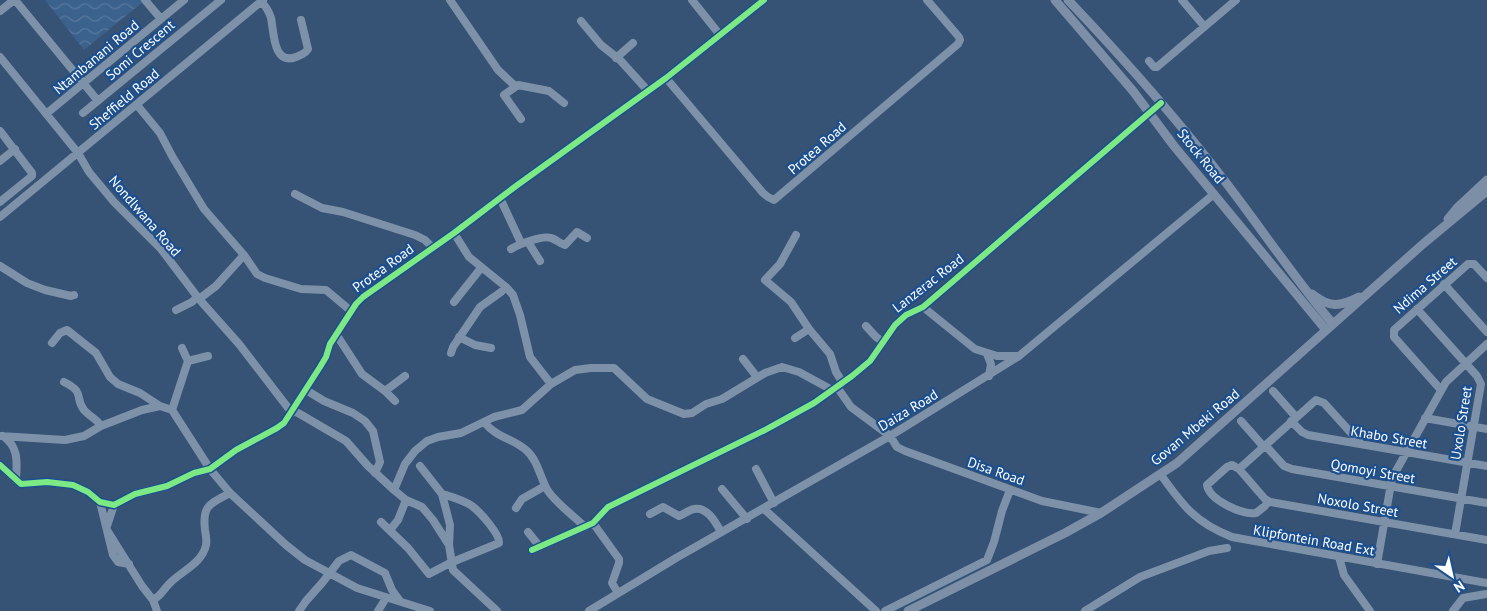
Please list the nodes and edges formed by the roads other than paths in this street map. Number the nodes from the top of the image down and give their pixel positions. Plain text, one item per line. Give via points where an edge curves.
1 (14, 0) edge
2 (145, 0) edge
3 (184, 0) edge
4 (221, 0) edge
5 (450, 0) edge
6 (692, 0) edge
7 (764, 0) edge
8 (927, 0) edge
9 (1055, 0) edge
10 (1068, 0) edge
11 (1182, 0) edge
12 (1236, 0) edge
13 (262, 1) edge
14 (0, 11) edge
15 (161, 19) junction
16 (301, 20) dead end
17 (582, 21) dead end
18 (1204, 26) junction
19 (720, 35) junction
20 (633, 43) dead end
21 (616, 58) junction
22 (1, 61) edge
23 (1148, 62) dead end
24 (666, 78) junction
25 (84, 83) junction
26 (515, 86) junction
27 (648, 91) junction
28 (98, 101) junction
29 (564, 103) dead end
30 (1161, 103) junction
31 (137, 104) junction
32 (1149, 113) junction
33 (46, 114) junction
34 (83, 114) dead end
35 (521, 119) dead end
36 (0, 131) edge
37 (15, 149) junction
38 (78, 153) junction
39 (0, 161) edge
40 (1487, 180) edge
41 (1487, 191) edge
42 (295, 194) dead end
43 (1214, 194) junction
44 (500, 198) junction
45 (0, 202) edge
46 (0, 218) edge
47 (1440, 229) junction
48 (454, 233) junction
49 (796, 235) dead end
50 (587, 238) dead end
51 (524, 243) junction
52 (432, 247) junction
53 (511, 249) dead end
54 (244, 255) junction
55 (540, 261) dead end
56 (0, 266) edge
57 (481, 268) junction
58 (1487, 278) edge
59 (1444, 284) junction
60 (1302, 286) junction
61 (506, 287) junction
62 (1368, 293) junction
63 (74, 295) dead end
64 (198, 298) junction
65 (454, 302) dead end
66 (923, 307) junction
67 (1417, 308) junction
68 (176, 310) dead end
69 (351, 311) junction
70 (866, 326) dead end
71 (1329, 327) junction
72 (809, 329) junction
73 (1487, 332) edge
74 (336, 334) junction
75 (459, 337) junction
76 (795, 338) dead end
77 (52, 342) dead end
78 (883, 342) junction
79 (1487, 344) edge
80 (182, 348) dead end
81 (491, 348) dead end
82 (451, 353) dead end
83 (987, 354) junction
84 (208, 356) dead end
85 (1019, 356) junction
86 (743, 360) dead end
87 (188, 361) junction
88 (1466, 363) junction
89 (405, 376) dead end
90 (988, 376) junction
91 (758, 377) junction
92 (64, 382) dead end
93 (551, 384) junction
94 (837, 387) junction
95 (306, 390) junction
96 (1441, 390) junction
97 (385, 391) junction
98 (1273, 391) dead end
99 (395, 401) dead end
100 (160, 406) junction
101 (172, 410) junction
102 (293, 412) junction
103 (1425, 418) junction
104 (1294, 419) junction
105 (1241, 421) dead end
106 (484, 422) junction
107 (101, 426) junction
108 (1474, 427) junction
109 (1487, 429) edge
110 (2, 436) edge
111 (890, 436) junction
112 (20, 437) junction
113 (1362, 445) junction
114 (1264, 446) junction
115 (16, 451) junction
116 (1406, 453) junction
117 (224, 459) junction
118 (1468, 463) junction
119 (0, 465) edge
120 (420, 466) dead end
121 (1487, 466) edge
122 (210, 469) junction
123 (756, 469) dead end
124 (1238, 469) junction
125 (375, 473) junction
126 (1160, 475) junction
127 (16, 480) junction
128 (218, 480) junction
129 (546, 486) junction
130 (1390, 486) junction
131 (722, 489) dead end
132 (394, 490) junction
133 (1010, 490) junction
134 (230, 493) junction
135 (442, 494) junction
136 (1461, 498) junction
137 (406, 500) junction
138 (1268, 501) junction
139 (100, 502) junction
140 (774, 503) junction
141 (1487, 503) edge
142 (114, 505) junction
143 (516, 508) dead end
144 (764, 509) junction
145 (1101, 513) junction
146 (650, 514) dead end
147 (448, 515) junction
148 (747, 519) junction
149 (433, 520) junction
150 (381, 522) dead end
151 (1383, 522) junction
152 (593, 523) junction
153 (584, 527) junction
154 (107, 528) junction
155 (390, 530) junction
156 (528, 532) dead end
157 (721, 532) junction
158 (1455, 534) junction
159 (1487, 540) edge
160 (449, 545) junction
161 (540, 547) junction
162 (1227, 548) dead end
163 (532, 550) dead end
164 (1339, 557) junction
165 (450, 563) junction
166 (1377, 564) junction
167 (330, 573) junction
168 (1483, 582) edge
169 (618, 593) junction
170 (1486, 595) edge
171 (386, 598) junction
172 (153, 600) junction
173 (400, 601) junction
174 (157, 611) edge
175 (299, 611) edge
176 (378, 611) edge
177 (430, 611) edge
178 (497, 611) edge
179 (589, 611) edge
180 (876, 611) edge
181 (885, 611) edge
182 (908, 611) edge
183 (1085, 611) edge
184 (1370, 611) edge
185 (1453, 611) edge

1 - 14 street
1 - 25 street
2 - 15 street
3 - 15 street, Ntambanani Road
4 - 28 street, Somi Crescent
5 - 26 street via 498,70
6 - 19 street
7 - 19 street, Protea Road
8 - 24 street, Protea Road via 959,37 958,44 774,200 763,193
9 - 32 main road, Stock Road
10 - 30 main road, Stock Road
11 - 18 street
12 - 18 street
13 - 16 street via 271,17 277,49 287,59 307,52
13 - 31 street, Sheffield Road
15 - 25 street, Ntambanani Road
17 - 21 street
18 - 23 street via 1157,67
19 - 24 street, Protea Road
20 - 21 street
21 - 27 street
22 - 33 street, Nondlwana Road
24 - 27 street, Protea Road
25 - 28 street
25 - 33 street, Ntambanani Road
26 - 29 street via 552,92
26 - 35 street via 504,95
27 - 44 street, Protea Road
28 - 34 street, Somi Crescent
30 - 32 street, Lanzerac Road
30 - 60 main road, Stock Road via 1227,184
31 - 38 street, Sheffield Road
31 - 54 street via 160,133 204,209
32 - 43 main road, Stock Road
32 - 66 street, Lanzerac Road
33 - 38 street, Nondlwana Road
36 - 37 street
37 - 39 street
37 - 45 street via 32,174
38 - 46 street, Sheffield Road
38 - 64 street, Nondlwana Road via 111,199 155,243
40 - 47 main road, Govan Mbeki Road
41 - 47 main road, Govan Mbeki Road
42 - 52 street via 322,208 415,235
43 - 71 main road, Stock Road
43 - 85 street, Daiza Road
44 - 48 street, Protea Road
44 - 51 street
47 - 62 main road, Govan Mbeki Road
48 - 52 street, Protea Road
48 - 57 street via 469,257
49 - 72 street via 780,264 765,280 788,299
50 - 51 street via 577,232 565,245 545,237
51 - 53 street
51 - 55 street
52 - 69 street, Protea Road via 363,297
54 - 64 street via 216,286
54 - 69 street via 261,277 301,290 326,290
56 - 63 street via 37,287
57 - 61 street
57 - 65 street
58 - 59 street, Ndima Street via 1471,263
59 - 67 street, Ndima Street
59 - 73 street
60 - 62 main road via 1332,305 1343,304
60 - 71 main road, Stock Road
61 - 75 street via 480,306
61 - 93 street via 517,305 530,356
62 - 71 main road, Govan Mbeki Road
64 - 68 street
64 - 102 street, Nondlwana Road
66 - 78 street, Lanzerac Road via 901,319
66 - 83 street via 968,345
67 - 88 street, Uxolo Street
67 - 96 street, Ndima Street via 1395,328 1393,334
69 - 74 street, Protea Road
70 - 78 street
71 - 126 main road, Govan Mbeki Road via 1192,451
72 - 76 street
72 - 94 street via 830,354
74 - 95 street, Protea Road
74 - 97 street via 362,374
75 - 81 street
75 - 82 street
77 - 100 street via 60,332 67,330 96,353 118,384
78 - 94 street, Lanzerac Road via 870,361
79 - 88 street
80 - 87 street
83 - 85 street
83 - 90 street via 991,364
84 - 87 street
85 - 90 street, Daiza Road
86 - 91 street
87 - 101 street
88 - 96 street
88 - 108 street, Uxolo Street via 1481,384
89 - 97 street
90 - 111 street, Daiza Road
91 - 93 street via 722,399 686,414 647,399 613,368 578,369
91 - 94 street via 778,368 787,368
92 - 107 street via 76,389 83,409
93 - 106 street via 522,410
94 - 111 street, Disa Road via 851,406
94 - 152 street, Lanzerac Road via 763,431 605,509
95 - 102 street, Protea Road
95 - 125 street via 359,416 370,427 380,462
96 - 103 street
97 - 99 street
98 - 104 street, Khabo Street
100 - 101 street
100 - 107 street
101 - 122 street
102 - 117 street, Protea Road via 281,425
102 - 125 street via 346,441
103 - 108 street
103 - 116 street
104 - 113 street, Khabo Street via 1308,435
104 - 113 street via 1314,401 1320,400
104 - 114 street
105 - 114 street, Qomoyi Street
106 - 129 street via 492,431 530,454
106 - 132 street via 461,433 433,438 423,444 405,464
107 - 112 street via 84,436 65,440
108 - 109 street
108 - 118 street, Uxolo Street
110 - 112 street
110 - 115 street
111 - 133 street, Disa Road via 897,447 905,451
111 - 140 street, Daiza Road
112 - 115 street
113 - 116 street, Khabo Street
114 - 124 street
114 - 130 street, Qomoyi Street via 1287,467
115 - 127 street
116 - 118 street, Khabo Street
116 - 130 street
117 - 122 street, Protea Road
117 - 128 street
118 - 121 street, Khabo Street
118 - 136 street, Uxolo Street
119 - 127 street
120 - 135 street
122 - 128 street
122 - 142 street, Protea Road via 168,486 135,494
123 - 140 street
124 - 138 street
124 - 138 street via 1232,465 1227,467 1208,483 1208,491 1231,508 1252,514
125 - 132 street
126 - 145 main road, Govan Mbeki Road
126 - 164 street, Klipfontein Road Ext via 1188,511 1216,531 1241,540
127 - 139 street via 20,484 47,482 73,485
128 - 134 street
129 - 143 street via 522,499
129 - 153 street
130 - 136 street, Qomoyi Street
130 - 151 street
131 - 148 street
132 - 137 street
133 - 145 street, Disa Road via 1042,501
133 - 181 street via 987,560
134 - 167 street via 286,545
134 - 172 street via 205,511 205,550
135 - 147 street
135 - 165 street via 472,506 500,540 497,545
136 - 141 street, Qomoyi Street
136 - 158 street, Uxolo Street
137 - 149 street via 419,504
137 - 155 street
138 - 151 street, Noxolo Street
139 - 142 street
139 - 154 street
140 - 144 street, Daiza Road
142 - 154 street
144 - 148 street, Daiza Road
144 - 180 street
145 - 182 main road, Govan Mbeki Road
146 - 157 street via 663,507 680,516 699,509 709,515
147 - 149 street
147 - 160 street
148 - 157 street, Daiza Road
149 - 160 street
150 - 155 street
151 - 158 street, Noxolo Street
151 - 166 street
152 - 153 street, Lanzerac Road
152 - 169 street via 619,559 612,583
153 - 161 street, Lanzerac Road
154 - 172 street
155 - 165 street via 429,574
156 - 161 street
157 - 169 street, Daiza Road
158 - 159 street, Noxolo Street
160 - 165 street
161 - 163 street, Lanzerac Road
162 - 183 street via 1209,551 1140,577
164 - 166 street, Klipfontein Road Ext
164 - 184 street via 1344,575
165 - 178 street via 455,573
166 - 168 street, Klipfontein Road Ext
167 - 171 street via 357,588
167 - 173 street via 343,558 354,555 385,573
167 - 175 street
168 - 170 street
169 - 179 street, Daiza Road
170 - 185 street via 1463,598
171 - 173 street
171 - 176 street
172 - 174 street
173 - 177 street

